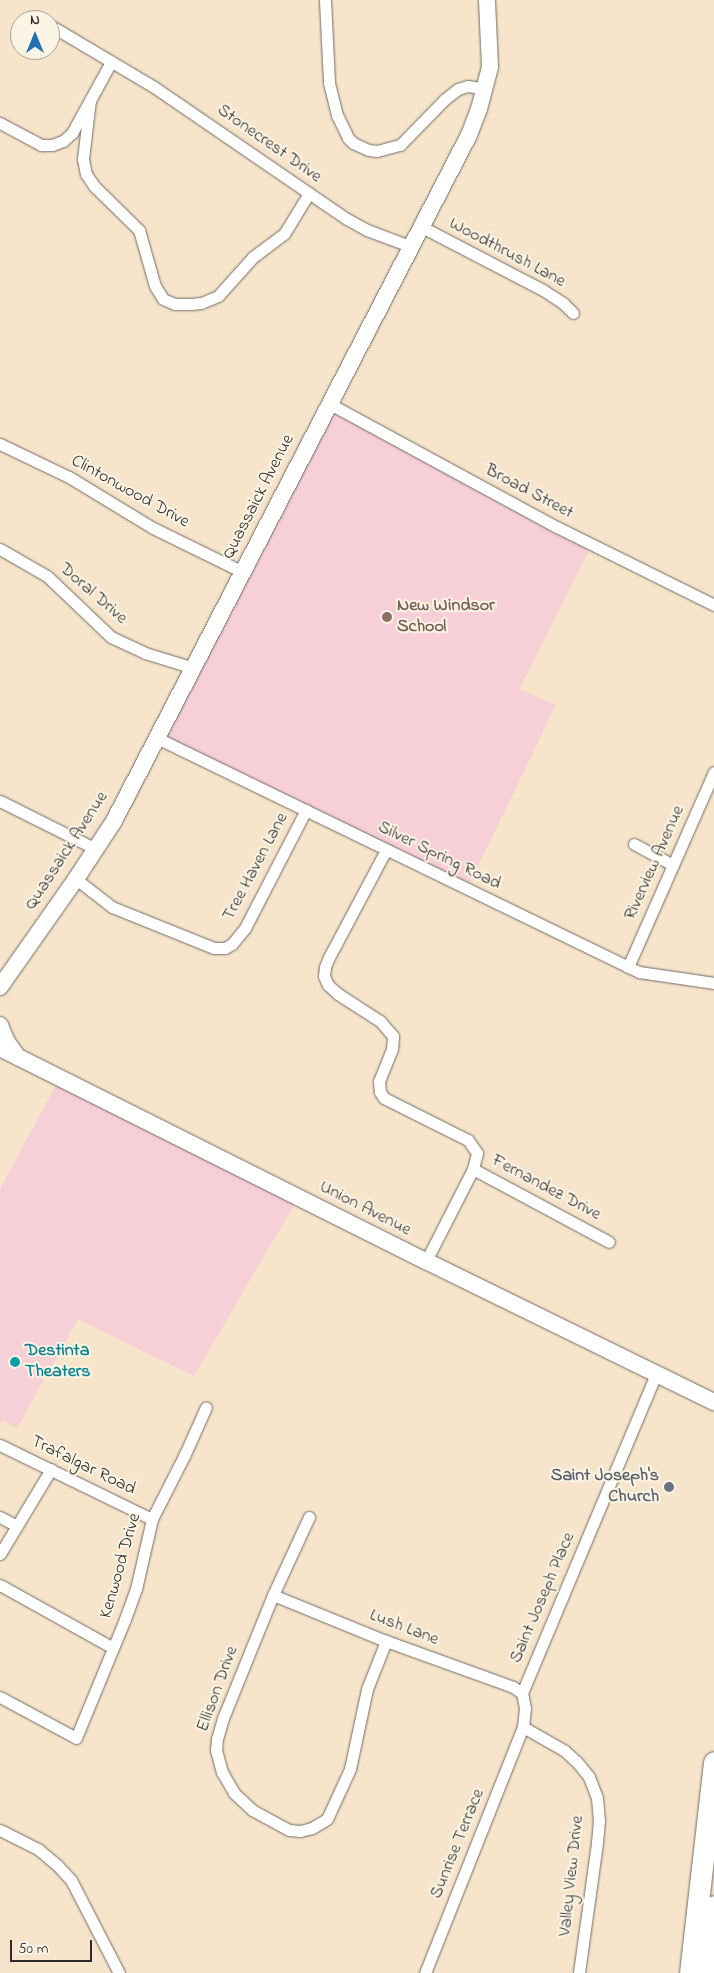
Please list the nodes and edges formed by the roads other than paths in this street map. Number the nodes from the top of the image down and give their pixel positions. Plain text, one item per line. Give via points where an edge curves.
1 (325, 0) edge
2 (487, 0) edge
3 (60, 31) edge
4 (111, 62) junction
5 (485, 89) junction
6 (90, 100) junction
7 (0, 123) edge
8 (308, 193) junction
9 (422, 227) junction
10 (412, 247) junction
11 (573, 313) dead end
12 (330, 404) junction
13 (0, 444) edge
14 (0, 549) edge
15 (243, 572) junction
16 (714, 605) edge
17 (194, 668) junction
18 (156, 738) junction
19 (714, 772) edge
20 (0, 802) edge
21 (306, 810) junction
22 (634, 844) dead end
23 (96, 849) junction
24 (386, 850) junction
25 (673, 865) junction
26 (76, 879) junction
27 (628, 967) junction
28 (714, 983) edge
29 (0, 987) edge
30 (0, 1025) edge
31 (0, 1048) edge
32 (18, 1057) junction
33 (473, 1169) junction
34 (609, 1242) dead end
35 (426, 1262) junction
36 (656, 1374) junction
37 (714, 1402) edge
38 (206, 1408) dead end
39 (0, 1445) edge
40 (51, 1469) junction
41 (0, 1517) edge
42 (308, 1517) dead end
43 (152, 1519) junction
44 (17, 1526) junction
45 (0, 1554) edge
46 (0, 1585) edge
47 (273, 1595) junction
48 (386, 1641) junction
49 (113, 1648) junction
50 (522, 1693) junction
51 (0, 1697) edge
52 (523, 1727) junction
53 (714, 1762) edge
54 (0, 1830) edge
55 (708, 1863) edge
56 (714, 1906) edge
57 (118, 1973) edge
58 (425, 1973) edge
59 (579, 1973) edge
60 (690, 1973) edge
61 (707, 1973) edge

1 - 5 street via 329,83 338,114 353,143 377,151 400,145 458,89 468,86
2 - 5 main road, Quassaick Avenue via 491,54
3 - 4 street, Stonecrest Drive
4 - 6 street
4 - 8 street, Stonecrest Drive via 154,87
5 - 9 main road, Quassaick Avenue via 469,135
6 - 7 street via 72,133 52,145 41,145
6 - 8 street via 83,159 86,174 139,230 155,286 163,299 175,304 190,304 218,296 254,257 284,234
8 - 10 street, Stonecrest Drive via 367,230
9 - 10 main road, Quassaick Avenue
9 - 11 street, Woodthrush Lane via 543,290
10 - 12 main road, Quassaick Avenue
12 - 15 main road, Quassaick Avenue
12 - 16 street, Broad Street via 557,527
13 - 15 street, Clintonwood Drive via 69,477 153,528
14 - 17 street, Doral Drive via 46,576 112,637 145,653
15 - 17 main road, Quassaick Avenue
17 - 18 main road, Quassaick Avenue
18 - 21 street, Silver Spring Road
18 - 23 main road, Quassaick Avenue via 114,821
19 - 25 street, Riverview Avenue
20 - 23 street
21 - 24 street, Silver Spring Road
21 - 26 street, Tree Haven Lane via 245,928 225,948 214,948 112,907
22 - 25 street
23 - 26 main road, Quassaick Avenue
24 - 27 street, Silver Spring Road
24 - 33 street, Fernandez Drive via 329,957 324,976 338,994 380,1021 393,1036 392,1049 378,1081 380,1092 400,1106 468,1140 477,1153
25 - 27 street, Riverview Avenue
26 - 29 main road, Quassaick Avenue
27 - 28 street, Silver Spring Road via 639,972
30 - 32 main road
31 - 32 main road, Union Avenue
32 - 35 main road, Union Avenue
33 - 34 street, Fernandez Drive
33 - 35 street
35 - 36 main road, Union Avenue
36 - 37 main road, Union Avenue
36 - 50 street, Saint Joseph Place
38 - 43 street, Kenwood Drive
39 - 40 street, Trafalgar Road
40 - 43 street, Trafalgar Road
40 - 44 street
41 - 44 street
42 - 47 street, Ellison Drive
43 - 49 street, Kenwood Drive via 136,1589
44 - 45 street
46 - 49 street
47 - 48 street, Lush Lane
47 - 48 street, Ellison Drive via 223,1718 216,1750 222,1772 234,1793 252,1810 289,1830 300,1831 322,1824 332,1811 350,1769 368,1689
48 - 50 street, Lush Lane
49 - 51 street, Kenwood Drive via 76,1738
50 - 52 street, Saint Joseph Place via 525,1708
52 - 58 street, Sunrise Terrace
52 - 59 street, Valley View Drive via 577,1762 589,1777 597,1798 597,1843
53 - 55 highway
54 - 57 street via 38,1850 58,1866 78,1893
55 - 60 highway
56 - 61 highway

